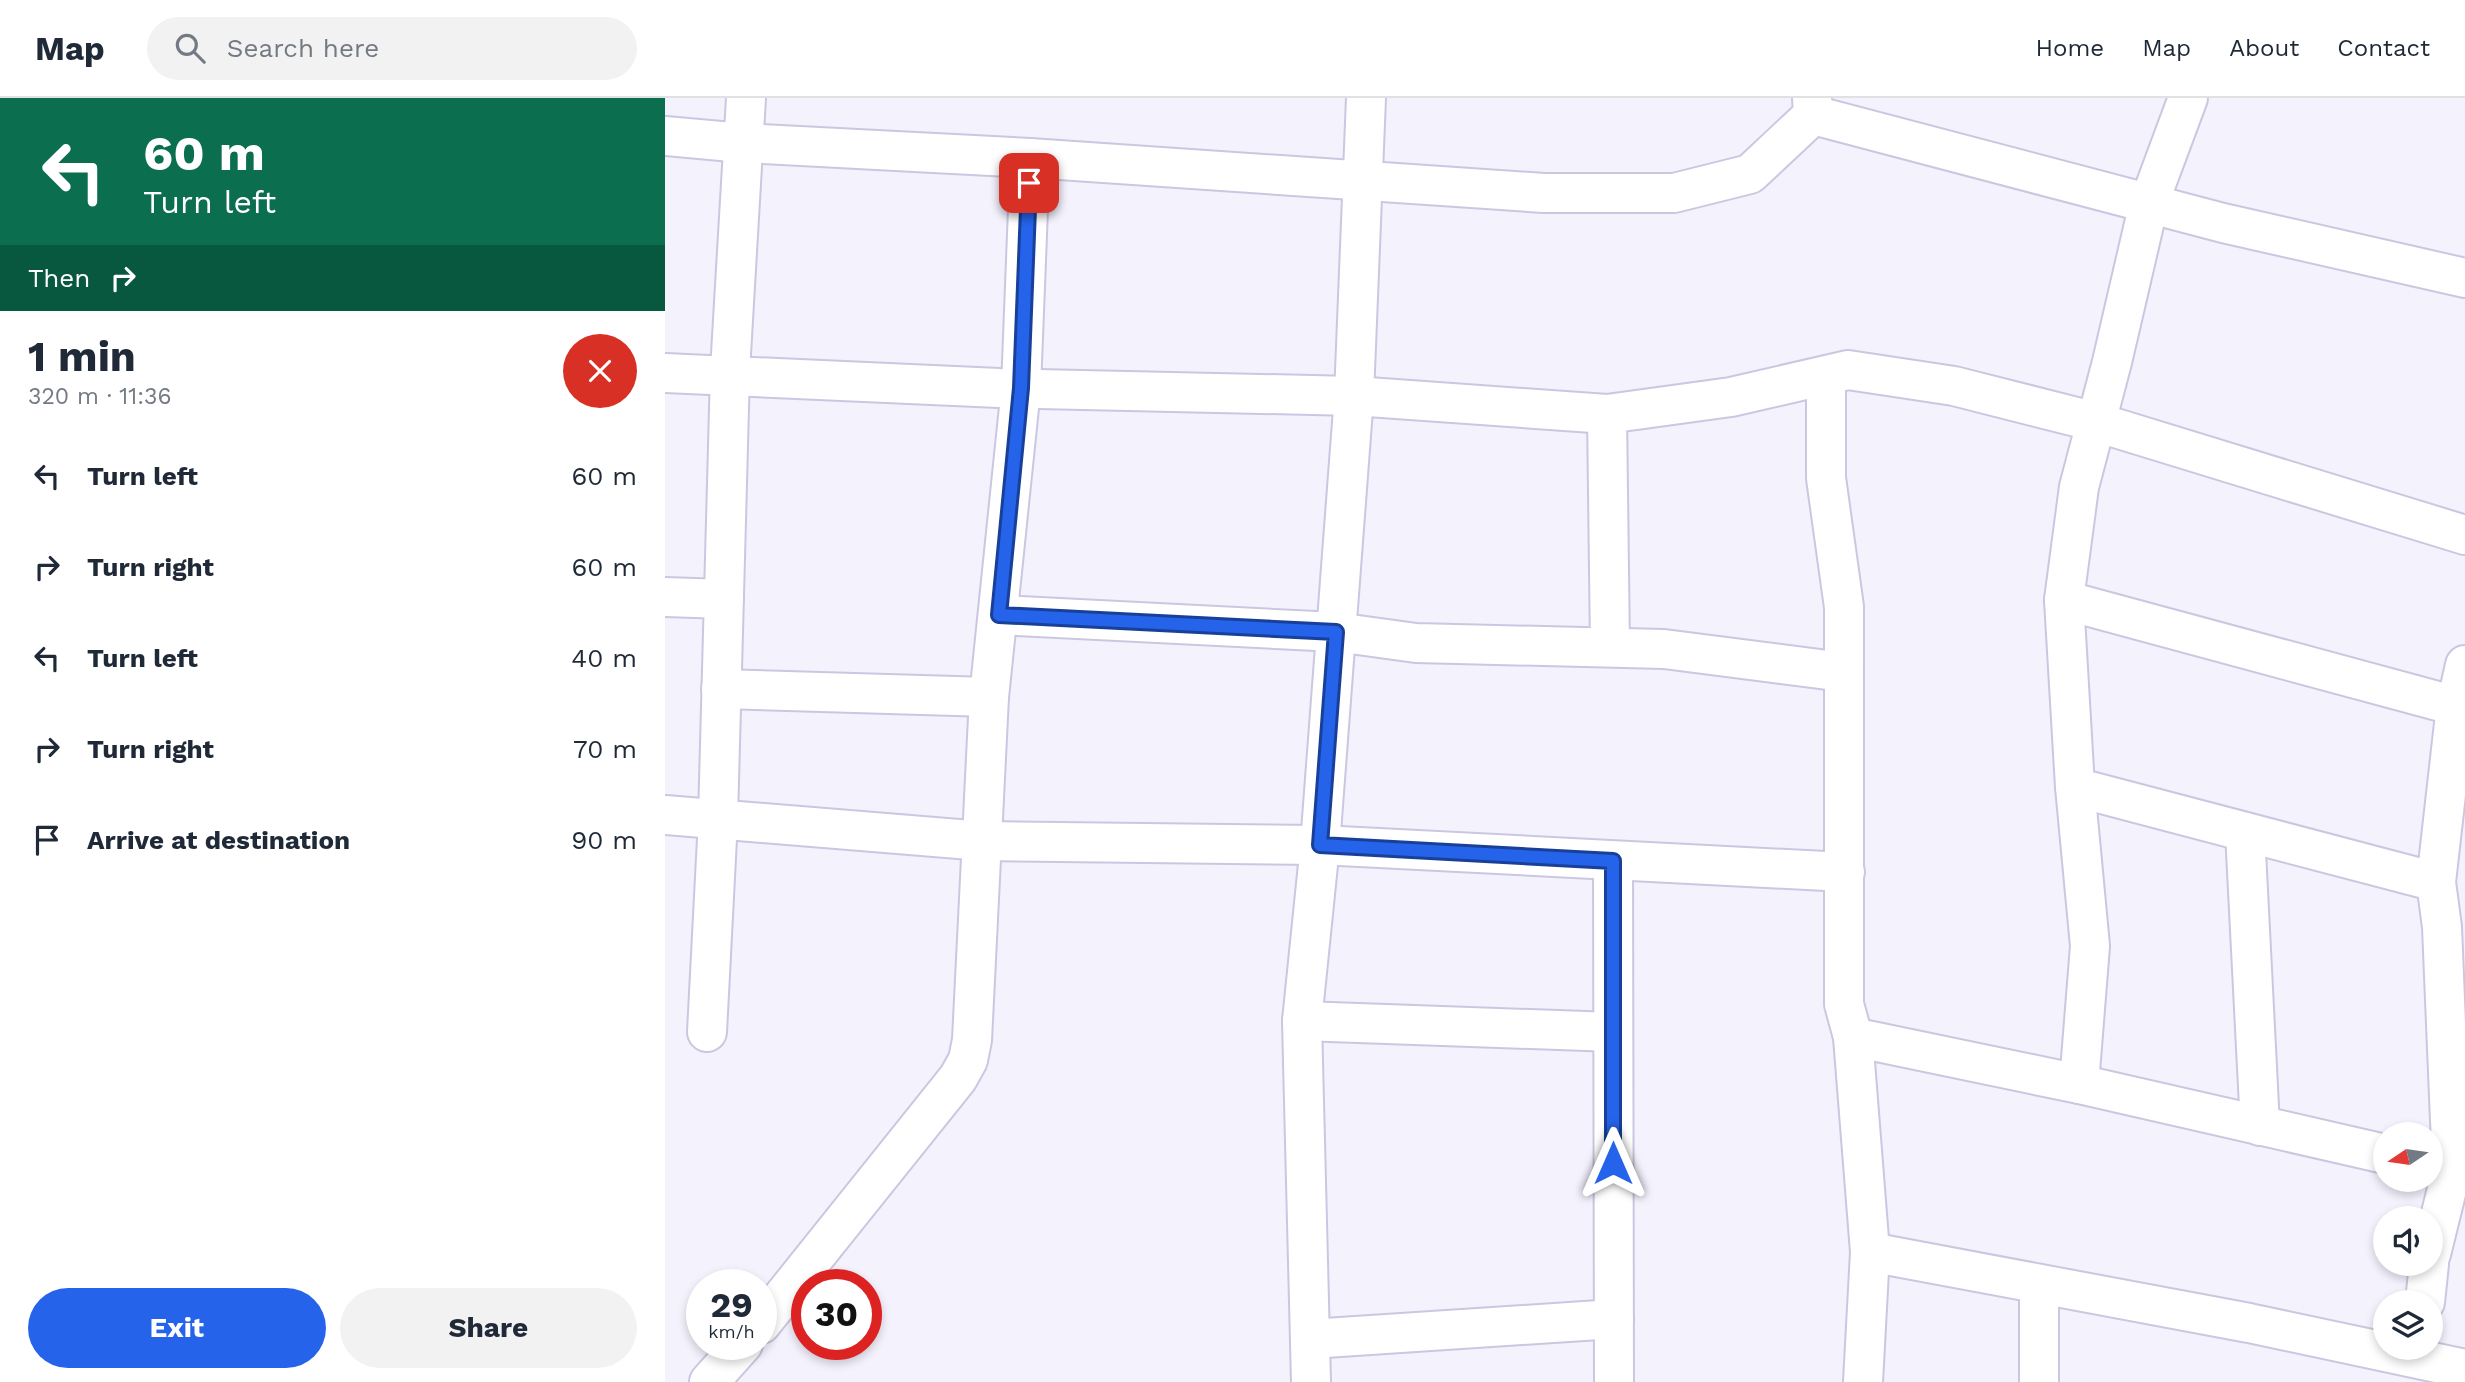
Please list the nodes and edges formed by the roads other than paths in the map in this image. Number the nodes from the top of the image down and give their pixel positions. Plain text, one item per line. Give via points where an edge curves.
1 (746, 98) edge
2 (1366, 98) edge
3 (2188, 98) edge
4 (1813, 106) edge
5 (665, 136) edge
6 (743, 143) junction
7 (1030, 158) junction
8 (1363, 179) junction
9 (2149, 203) junction
10 (2465, 278) edge
11 (665, 373) edge
12 (730, 376) junction
13 (1826, 376) junction
14 (1021, 388) junction
15 (1354, 396) junction
16 (1607, 414) junction
17 (2096, 422) junction
18 (2465, 535) edge
19 (665, 597) edge
20 (724, 599) junction
21 (2064, 600) junction
22 (999, 615) junction
23 (1336, 632) junction
24 (1610, 647) junction
25 (2465, 666) edge
26 (1843, 671) junction
27 (721, 689) junction
28 (989, 697) junction
29 (2456, 706) junction
30 (2075, 788) junction
31 (665, 815) edge
32 (718, 819) junction
33 (2245, 832) junction
34 (983, 841) junction
35 (1320, 845) junction
36 (1613, 861) junction
37 (1846, 872) junction
38 (2436, 882) junction
39 (1302, 1021) junction
40 (707, 1032) dead end
41 (1613, 1032) junction
42 (1853, 1037) junction
43 (2079, 1084) junction
44 (2260, 1126) junction
45 (2373, 1151) edge
46 (2449, 1168) edge
47 (2441, 1206) edge
48 (1870, 1252) junction
49 (2039, 1284) junction
50 (777, 1304) edge
51 (1614, 1320) junction
52 (1310, 1339) junction
53 (729, 1360) edge
54 (2419, 1363) edge
55 (2465, 1369) edge
56 (709, 1382) edge
57 (1311, 1382) edge
58 (1614, 1382) edge
59 (1863, 1382) edge
60 (2039, 1382) edge

1 - 6 street
2 - 8 street
3 - 9 street
4 - 8 street via 1750,174 1674,193 1544,192
4 - 9 street
5 - 6 street
6 - 7 street
6 - 12 street
7 - 8 street
7 - 14 street
8 - 15 street
9 - 10 street
9 - 17 street
11 - 12 street
12 - 14 street
12 - 20 street
13 - 16 street via 1731,397
13 - 17 street via 1848,370 1954,386
13 - 26 street via 1826,478 1843,607
14 - 15 street
14 - 22 street
15 - 16 street
15 - 23 street
16 - 24 street
17 - 18 street
17 - 21 street via 2079,486
19 - 20 street
20 - 27 street
21 - 29 street
21 - 30 street
22 - 23 street
22 - 28 street
23 - 24 street via 1416,643
23 - 35 street
24 - 26 street via 1664,649
25 - 29 street
26 - 37 street
27 - 28 street
27 - 32 street
28 - 34 street
29 - 38 street
30 - 33 street
30 - 43 street via 2090,946
31 - 32 street
32 - 34 street
32 - 40 street
33 - 38 street
33 - 44 street
34 - 35 street
34 - 50 street via 968,1060
35 - 36 street
35 - 39 street
36 - 37 street
36 - 41 street
37 - 42 street via 1844,1004
38 - 46 street via 2442,927
39 - 41 street
39 - 52 street
41 - 51 street
42 - 43 street
42 - 48 street
43 - 44 street
44 - 45 street
46 - 47 street
48 - 49 street
48 - 59 street
49 - 54 street via 2249,1323
49 - 60 street
51 - 52 street
51 - 58 street
52 - 57 street
53 - 56 street
54 - 55 street

